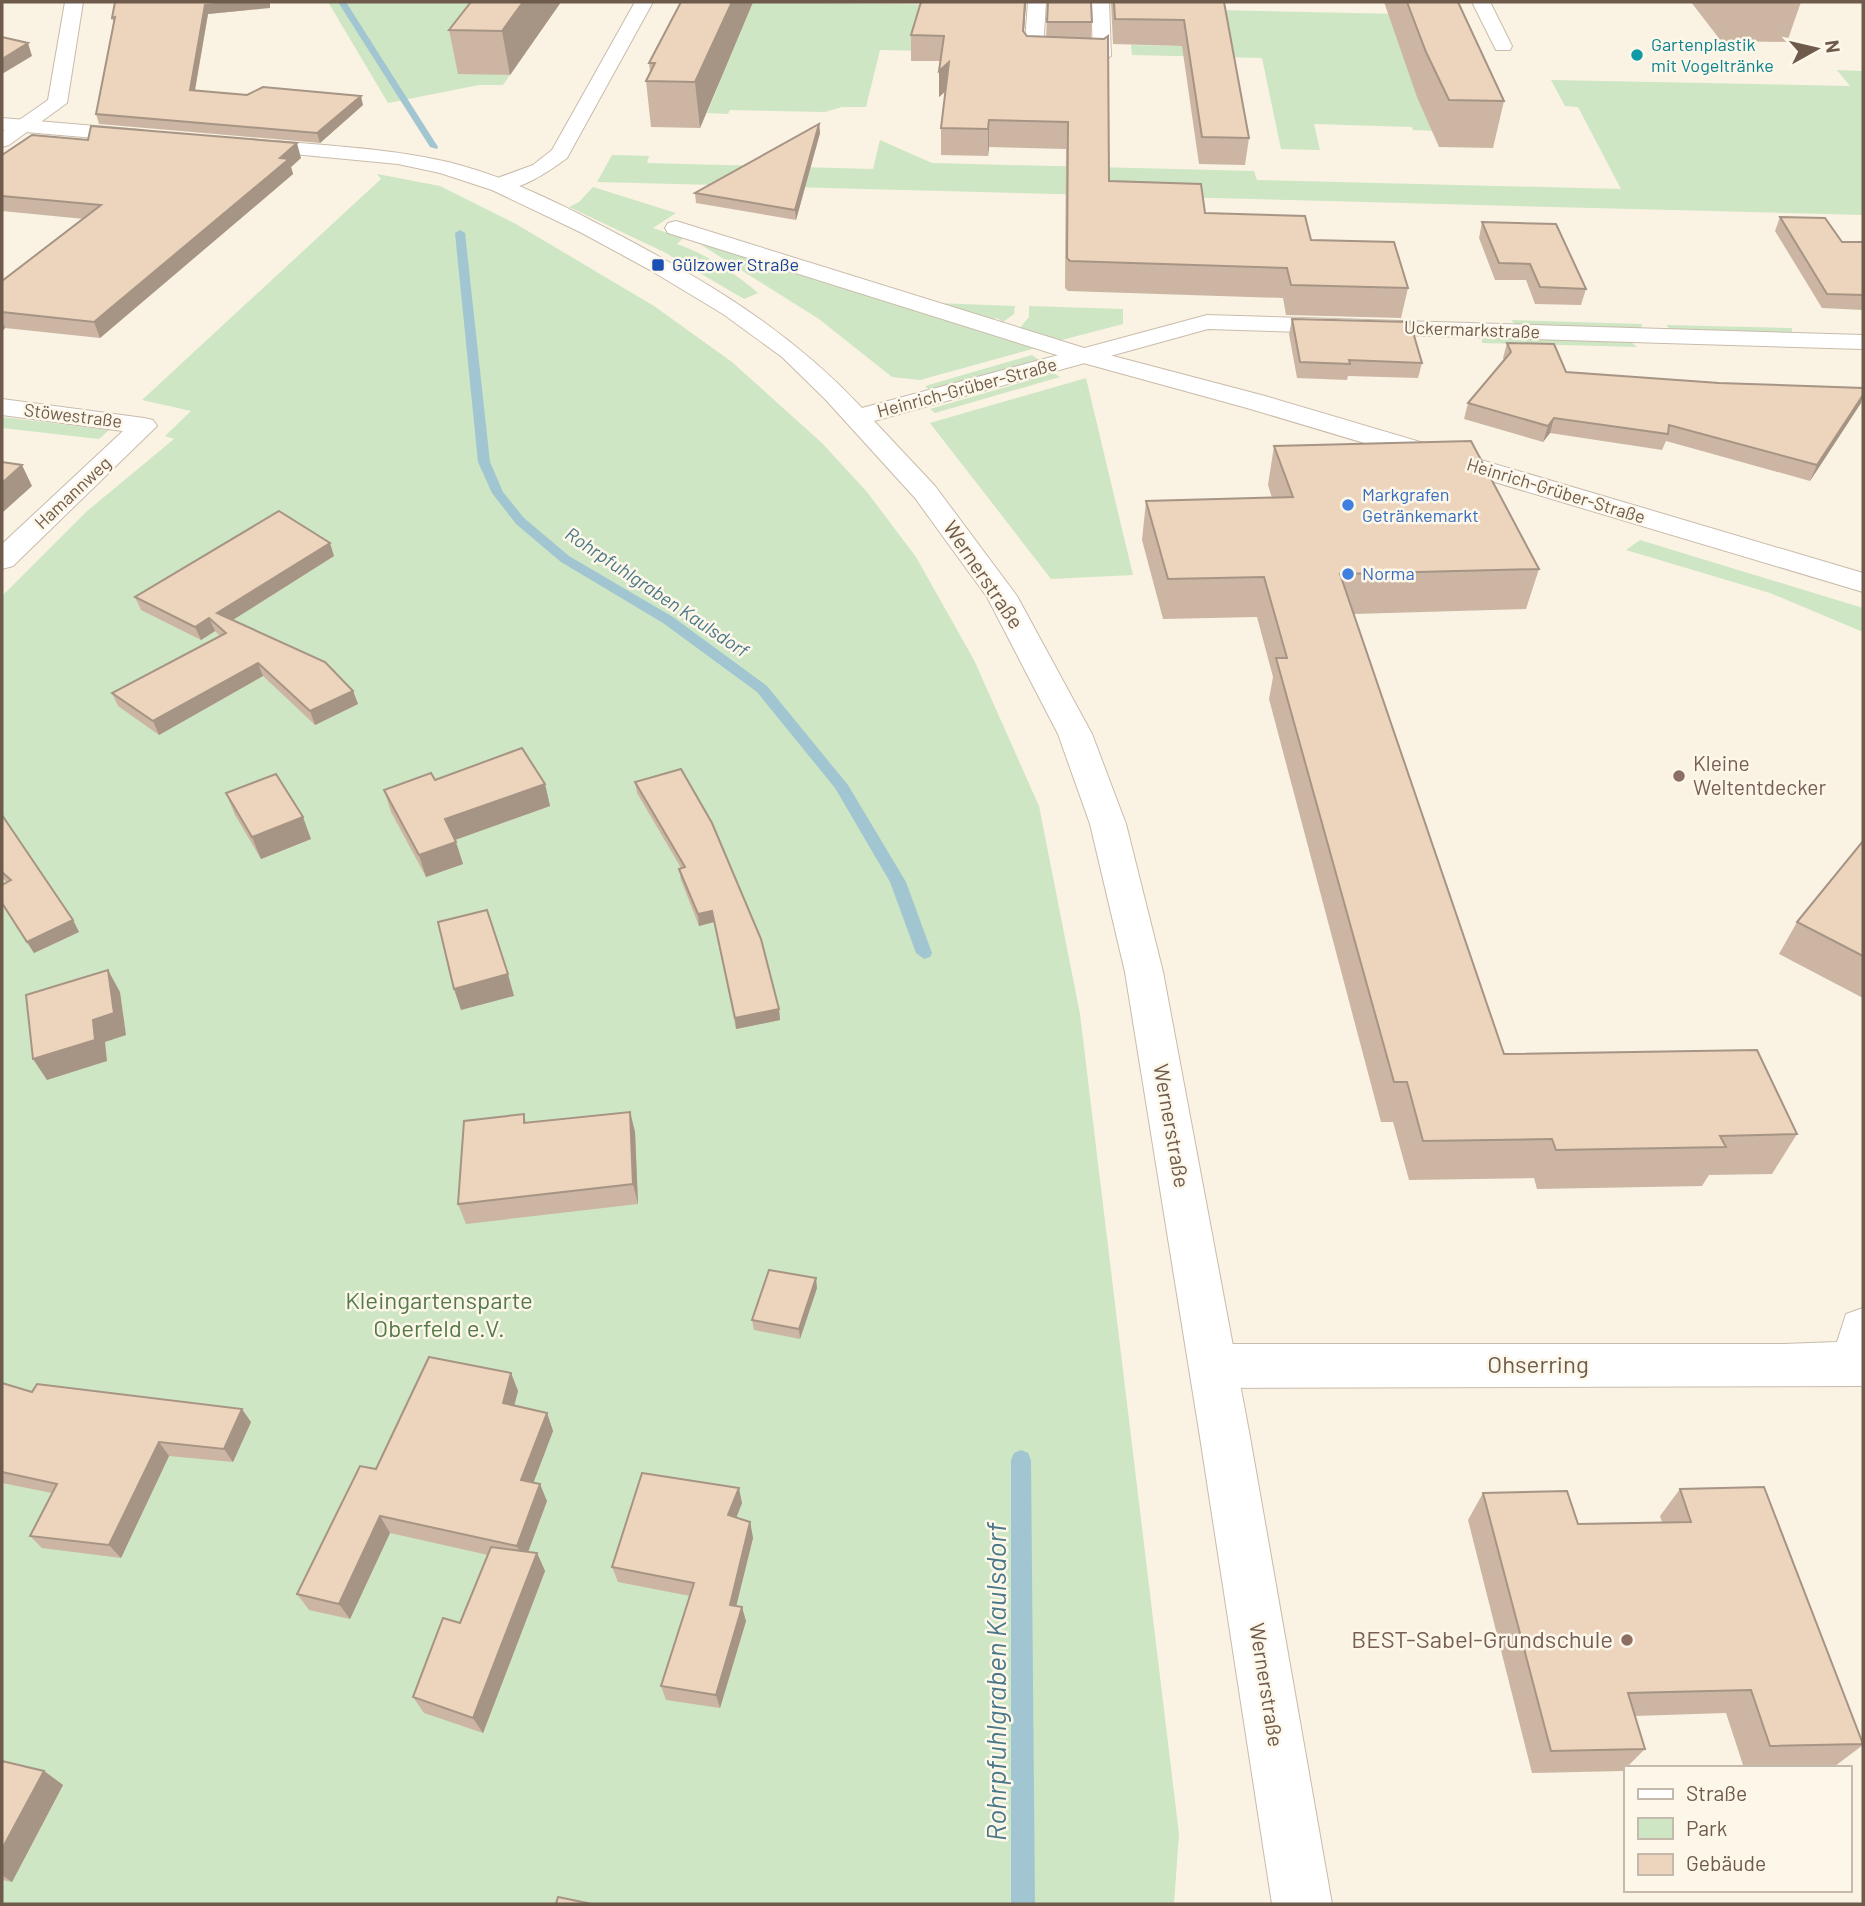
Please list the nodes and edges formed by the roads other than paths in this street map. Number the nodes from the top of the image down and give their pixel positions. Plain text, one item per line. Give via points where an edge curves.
1 (74, 2) edge
2 (644, 2) edge
3 (1037, 2) edge
4 (1100, 2) edge
5 (1481, 2) edge
6 (1503, 46) dead end
7 (2, 124) edge
8 (24, 126) junction
9 (162, 138) edge
10 (2, 141) edge
11 (231, 144) edge
12 (500, 186) junction
13 (676, 228) dead end
14 (1863, 342) edge
15 (1085, 356) junction
16 (2, 407) edge
17 (859, 417) junction
18 (144, 426) joint
19 (2, 560) edge
20 (1863, 583) edge
21 (1861, 1352) edge
22 (1213, 1366) junction
23 (1302, 1904) edge

1 - 8 street via 57,103
2 - 12 street via 560,153 540,169
3 - 4 street via 1033,55 1102,56
5 - 6 street
7 - 8 street
8 - 9 street
8 - 10 street
11 - 12 street, Heinrich-Grüber-Straße via 398,158
12 - 17 street, Heinrich-Grüber-Straße via 658,264 732,309 791,352
13 - 15 street, Heinrich-Grüber-Straße
14 - 15 street, Uckermarkstraße via 1207,322
15 - 17 street, Heinrich-Grüber-Straße
15 - 20 street, Heinrich-Grüber-Straße via 1256,402
16 - 18 street, Stöwestraße
17 - 22 street, Wernerstraße via 925,492 1002,596 1075,734 1108,824 1144,972
18 - 19 street, Hamannweg
21 - 22 street, Ohserring via 1783,1366
22 - 23 street, Wernerstraße

